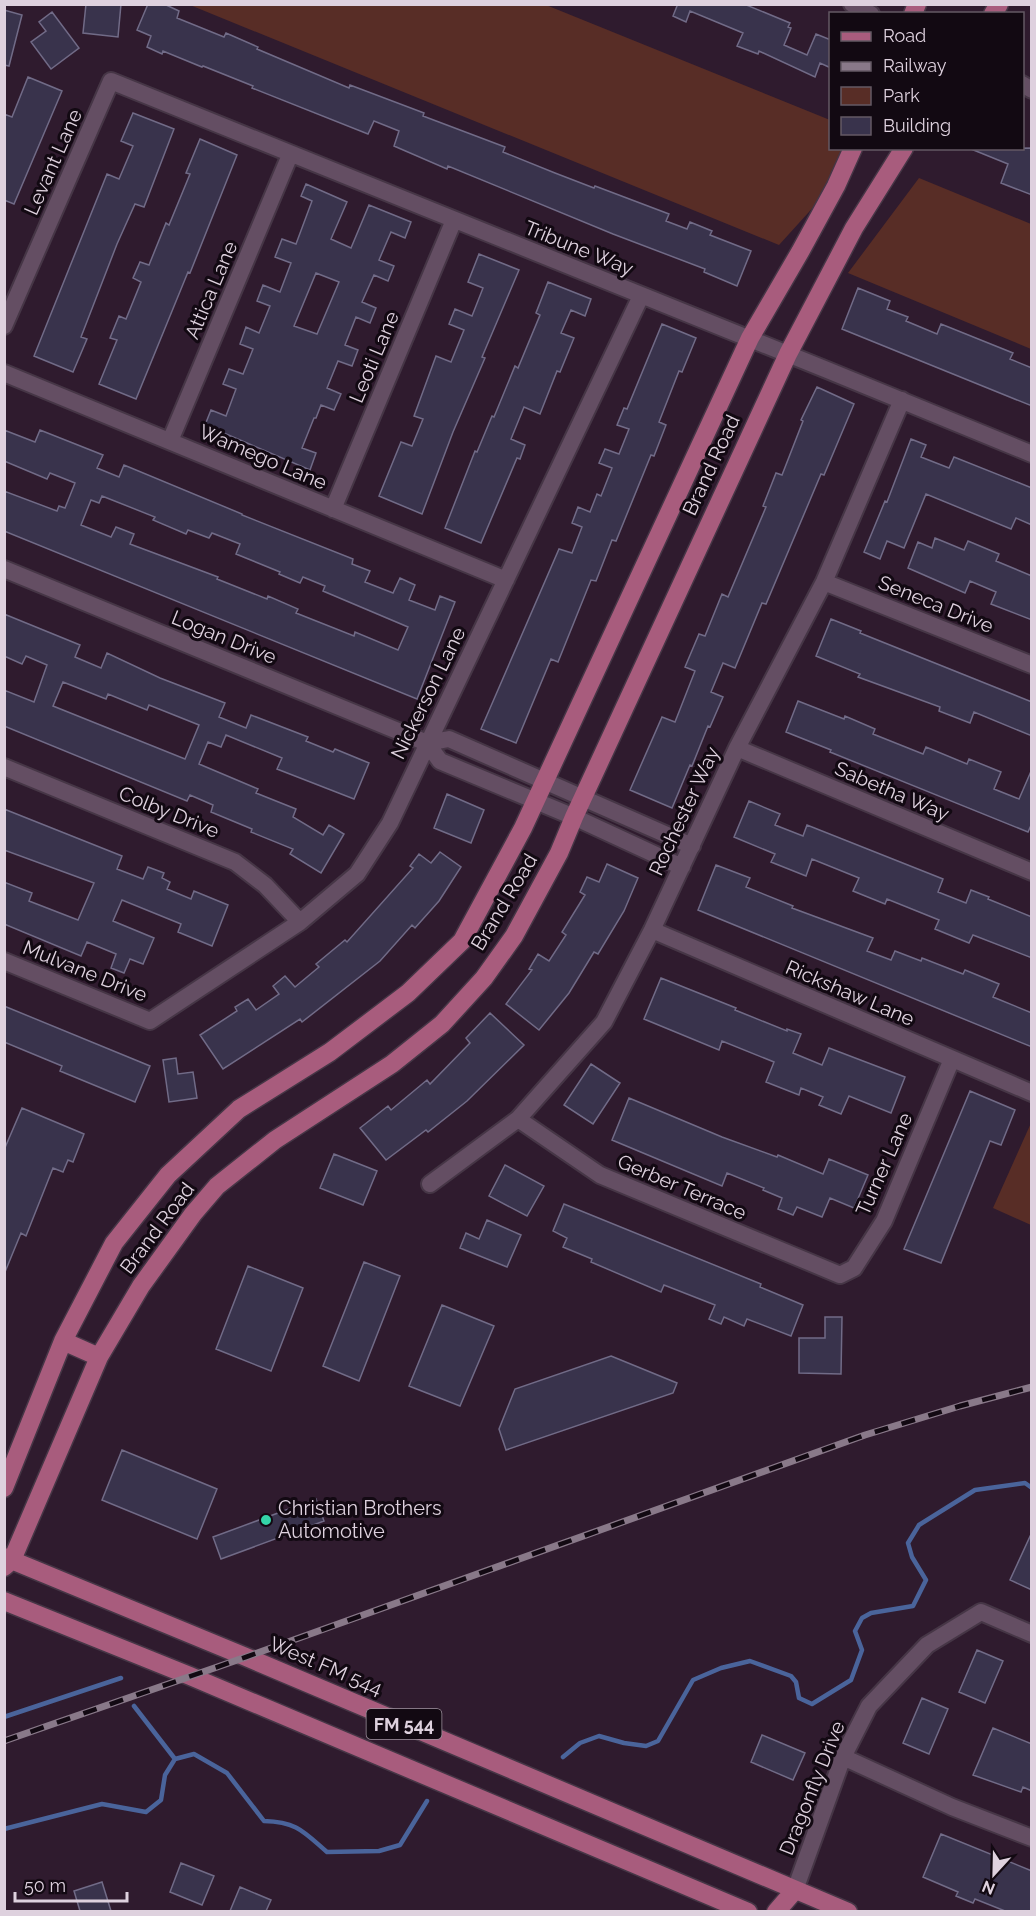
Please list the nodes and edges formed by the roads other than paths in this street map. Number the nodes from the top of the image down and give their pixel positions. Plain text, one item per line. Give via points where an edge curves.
1 (852, 4) edge
2 (868, 12) edge
3 (111, 81) joint
4 (852, 150) edge
5 (903, 150) edge
6 (290, 155) junction
7 (454, 220) junction
8 (641, 296) junction
9 (4, 326) edge
10 (750, 338) junction
11 (788, 354) junction
12 (4, 373) edge
13 (902, 400) junction
14 (170, 441) junction
15 (1032, 454) edge
16 (333, 509) junction
17 (4, 569) edge
18 (506, 580) junction
19 (825, 582) junction
20 (1032, 665) edge
21 (427, 743) junction
22 (737, 748) junction
23 (4, 767) edge
24 (545, 781) junction
25 (583, 798) junction
26 (536, 801) junction
27 (574, 817) junction
28 (692, 846) junction
29 (682, 867) junction
30 (1032, 872) edge
31 (300, 922) junction
32 (652, 930) junction
33 (4, 961) edge
34 (150, 1021) joint
35 (952, 1059) junction
36 (1032, 1093) edge
37 (518, 1119) junction
38 (430, 1184) dead end
39 (840, 1275) joint
40 (63, 1341) junction
41 (99, 1357) junction
42 (4, 1488) edge
43 (7, 1561) edge
44 (4, 1602) edge
45 (1032, 1634) edge
46 (843, 1757) junction
47 (1032, 1839) edge
48 (795, 1890) junction
49 (748, 1911) edge
50 (776, 1911) edge
51 (794, 1911) edge
52 (848, 1911) edge

1 - 2 street
3 - 6 street, Tribune Way
3 - 9 street, Levant Lane
4 - 10 main road, Brand Road via 836,186
5 - 11 main road, Brand Road via 854,228
6 - 7 street, Tribune Way
6 - 14 street, Attica Lane
7 - 8 street, Tribune Way
7 - 16 street, Leoti Lane
8 - 10 street, Tribune Way
8 - 18 street, Nickerson Lane
10 - 11 street, Tribune Way
10 - 24 main road, Brand Road
11 - 13 street, Tribune Way
11 - 25 main road, Brand Road
12 - 14 street, Wamego Lane
13 - 15 street, Tribune Way
13 - 19 street, Rochester Way
14 - 16 street, Wamego Lane
16 - 18 street, Wamego Lane
17 - 21 street, Logan Drive
18 - 21 street, Nickerson Lane
19 - 20 street, Seneca Drive
19 - 22 street, Rochester Way
21 - 24 street, Logan Drive via 449,739
21 - 26 street, Logan Drive via 440,761
21 - 31 street, Nickerson Lane via 390,823 357,874
22 - 28 street, Rochester Way
22 - 30 street, Sabetha Way
23 - 31 street, Colby Drive via 235,861 265,885
24 - 25 street, Logan Drive
24 - 26 main road, Brand Road
25 - 27 main road, Brand Road
25 - 28 street, Logan Drive
26 - 27 street, Logan Drive
26 - 40 main road, Brand Road via 462,941 408,993 330,1052 239,1109 168,1175 114,1243
27 - 29 street, Logan Drive
27 - 41 main road, Brand Road via 519,927 484,978 442,1024 392,1064 275,1140 217,1186 141,1286
28 - 29 street, Rochester Way
29 - 32 street, Rochester Way
31 - 34 street, Nickerson Lane
32 - 35 street, Rickshaw Lane
32 - 37 street, Rochester Way via 604,1022
33 - 34 street, Mulvane Drive
35 - 36 street, Rickshaw Lane
35 - 39 street, Turner Lane via 884,1221 854,1268
37 - 38 street, Rochester Way
37 - 39 street, Gerber Terrace via 600,1175
40 - 41 main road
40 - 42 main road, Brand Road
41 - 43 main road, Brand Road
43 - 48 main road, West FM 544 / FM 544 via 279,1671
44 - 49 main road, FM 544 via 190,1676
45 - 46 street, Dragonfly Drive via 981,1612 927,1645 869,1706
46 - 47 street
46 - 48 street, Dragonfly Drive
48 - 50 main road
48 - 51 main road
48 - 52 main road, West FM 544

